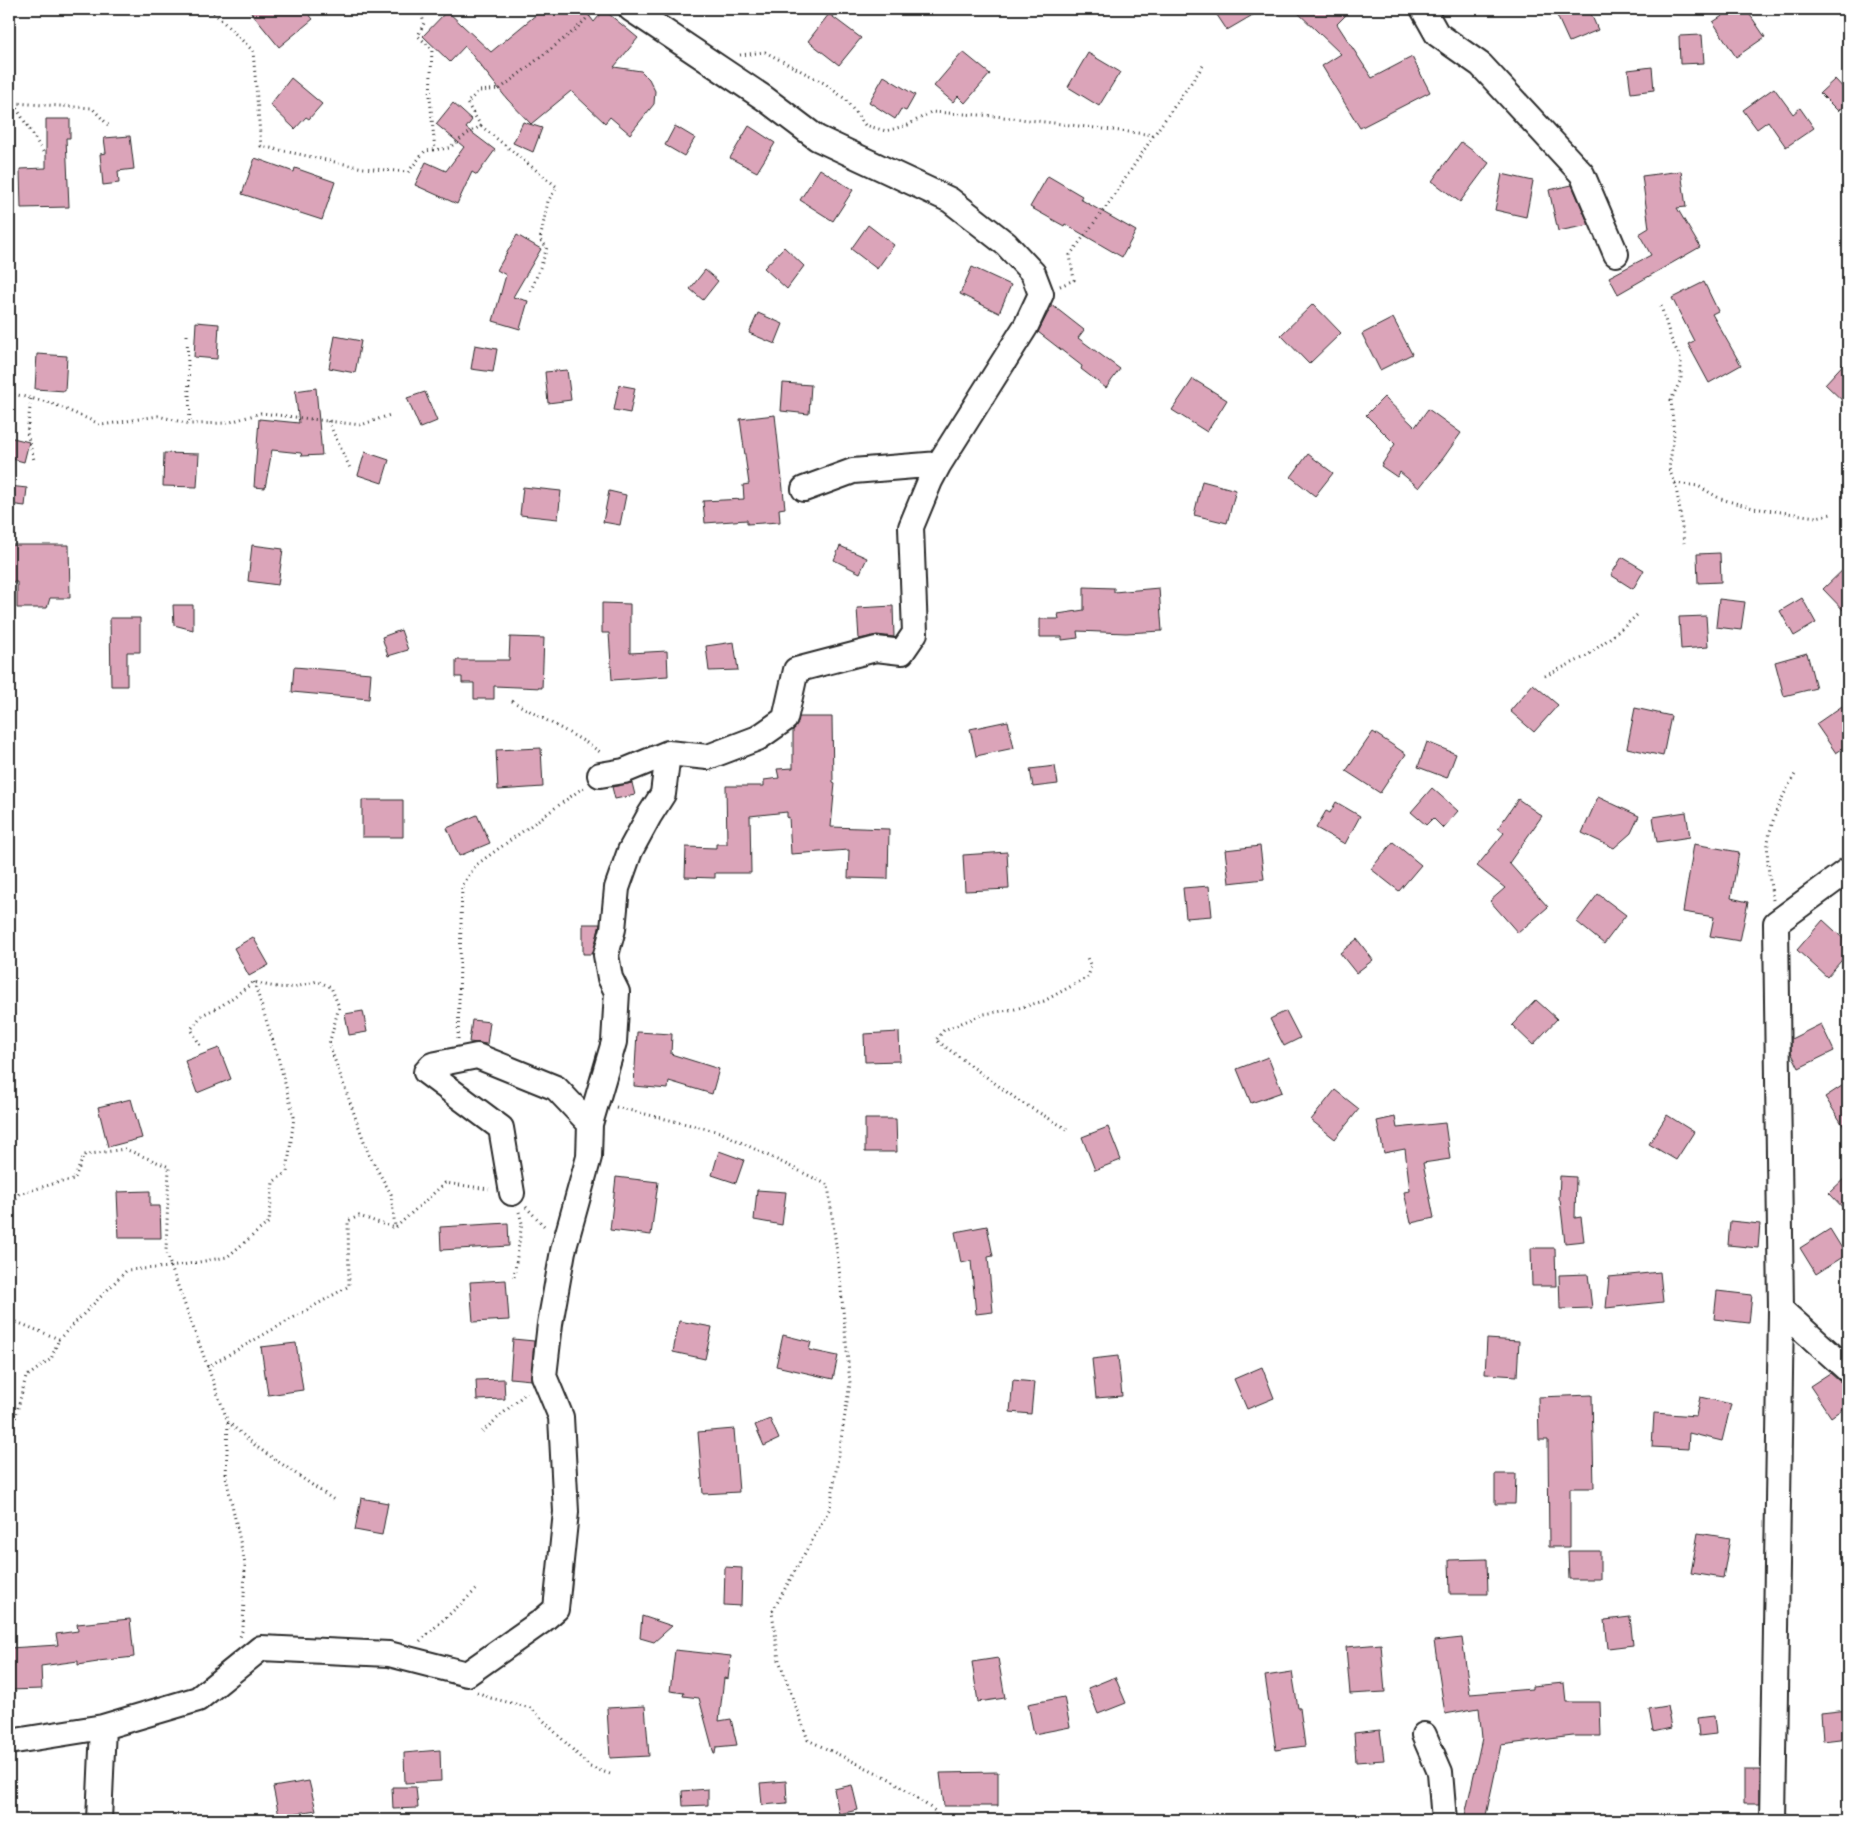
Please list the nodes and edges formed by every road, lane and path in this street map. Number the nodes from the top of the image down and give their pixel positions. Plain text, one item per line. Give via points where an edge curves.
1 (210, 9) edge
2 (420, 9) edge
3 (596, 9) edge
4 (631, 9) edge
5 (1423, 9) edge
6 (739, 55) dead end
7 (1205, 63) dead end
8 (9, 94) edge
9 (14, 103) junction
10 (481, 126) junction
11 (110, 127) dead end
12 (1154, 135) junction
13 (435, 150) junction
14 (46, 155) dead end
15 (9, 246) edge
16 (1616, 254) dead end
17 (14, 256) dead end
18 (530, 293) dead end
19 (1042, 294) junction
20 (1661, 306) dead end
21 (187, 335) dead end
22 (9, 393) edge
23 (31, 399) junction
24 (390, 415) dead end
25 (328, 421) junction
26 (190, 424) junction
27 (34, 460) dead end
28 (939, 464) junction
29 (350, 468) dead end
30 (1675, 483) junction
31 (804, 489) dead end
32 (1832, 514) dead end
33 (1684, 543) dead end
34 (1638, 614) dead end
35 (1545, 676) dead end
36 (512, 701) dead end
37 (668, 753) junction
38 (624, 771) junction
39 (1796, 773) dead end
40 (600, 775) joint
41 (1848, 870) edge
42 (1776, 923) junction
43 (1086, 955) dead end
44 (254, 982) junction
45 (200, 1045) dead end
46 (458, 1060) junction
47 (593, 1113) junction
48 (1067, 1129) dead end
49 (512, 1193) junction
50 (9, 1212) edge
51 (395, 1228) junction
52 (564, 1247) junction
53 (171, 1268) junction
54 (514, 1277) dead end
55 (1781, 1310) junction
56 (9, 1319) edge
57 (59, 1339) junction
58 (207, 1367) junction
59 (1848, 1370) edge
60 (544, 1376) junction
61 (228, 1422) junction
62 (482, 1432) dead end
63 (9, 1442) edge
64 (334, 1500) dead end
65 (477, 1589) dead end
66 (236, 1646) dead end
67 (404, 1658) junction
68 (472, 1690) dead end
69 (103, 1728) junction
70 (1424, 1735) dead end
71 (9, 1742) edge
72 (613, 1775) dead end
73 (99, 1820) edge
74 (936, 1820) edge
75 (1444, 1820) edge
76 (1773, 1820) edge

1 - 13 path via 253,51 261,146 363,168 408,172 425,151
2 - 13 path via 424,23 418,36 432,49 430,98
3 - 10 path via 500,90 480,91 467,103
4 - 19 street via 764,98 817,138 950,200 1006,244 1033,273
5 - 16 street via 1437,34 1481,65 1582,174
6 - 12 path via 765,52 773,56 824,83 845,99 865,125 886,131 908,125 931,112 995,116
7 - 12 path
8 - 9 path
9 - 11 path via 92,108
9 - 14 path
10 - 13 path via 449,148
10 - 18 path via 557,187 548,201 540,240 547,247
12 - 19 path via 1070,255 1074,280
15 - 17 path
19 - 28 street via 1026,326
20 - 30 path via 1681,359 1680,379 1671,400 1674,434 1669,469
21 - 26 path
22 - 23 path
23 - 26 path via 50,403 102,425 158,416
23 - 27 path via 26,433
24 - 25 path via 361,425
25 - 26 path via 261,413 227,423
25 - 29 path
28 - 31 street via 853,471
28 - 37 street via 911,527 915,633 902,652 876,649 796,670 785,719 758,738 708,757
30 - 32 path via 1698,486 1721,499 1753,508 1816,517
30 - 33 path
34 - 35 path via 1587,656
36 - 38 path via 588,743
37 - 38 street
37 - 47 street via 663,794 630,851 617,888 613,929 606,955 610,978 617,992 614,1042
38 - 40 street
39 - 42 path via 1778,808 1768,839
40 - 46 path via 476,865 462,886
41 - 42 street
42 - 55 street
43 - 48 path via 1091,966 1088,977 1044,1001 984,1014 944,1030 936,1040 1019,1102
44 - 45 path via 222,1006 202,1015 191,1029
44 - 51 path via 274,988 296,988 317,981 331,987 339,1007 329,1044 369,1155 391,1194
44 - 53 path via 294,1117 287,1172 273,1182 269,1222 227,1257
46 - 47 street via 477,1056 556,1088
46 - 49 street via 432,1065 426,1072 501,1128
47 - 52 street via 589,1158
47 - 74 path via 720,1132 828,1185 850,1383 830,1508 772,1612 779,1660 808,1740 892,1780 935,1811
49 - 51 path via 445,1183
49 - 52 path
49 - 54 path via 522,1223
50 - 53 path via 19,1194 56,1182 74,1180 84,1155 125,1149 169,1167 166,1251
51 - 58 path via 359,1216 348,1221 349,1286
52 - 60 street
53 - 57 path via 127,1270
53 - 58 path
55 - 59 street
55 - 76 street
56 - 57 path
57 - 63 path via 51,1359 26,1376
58 - 61 path
60 - 62 path
60 - 67 street via 561,1417 566,1512 556,1609 467,1674
61 - 64 path via 257,1447
61 - 66 path via 226,1478 245,1564 243,1628
65 - 67 path
67 - 69 street via 389,1654 261,1648 198,1699
68 - 72 path via 531,1708 590,1767
69 - 71 street
69 - 73 street
70 - 75 street via 1440,1772

